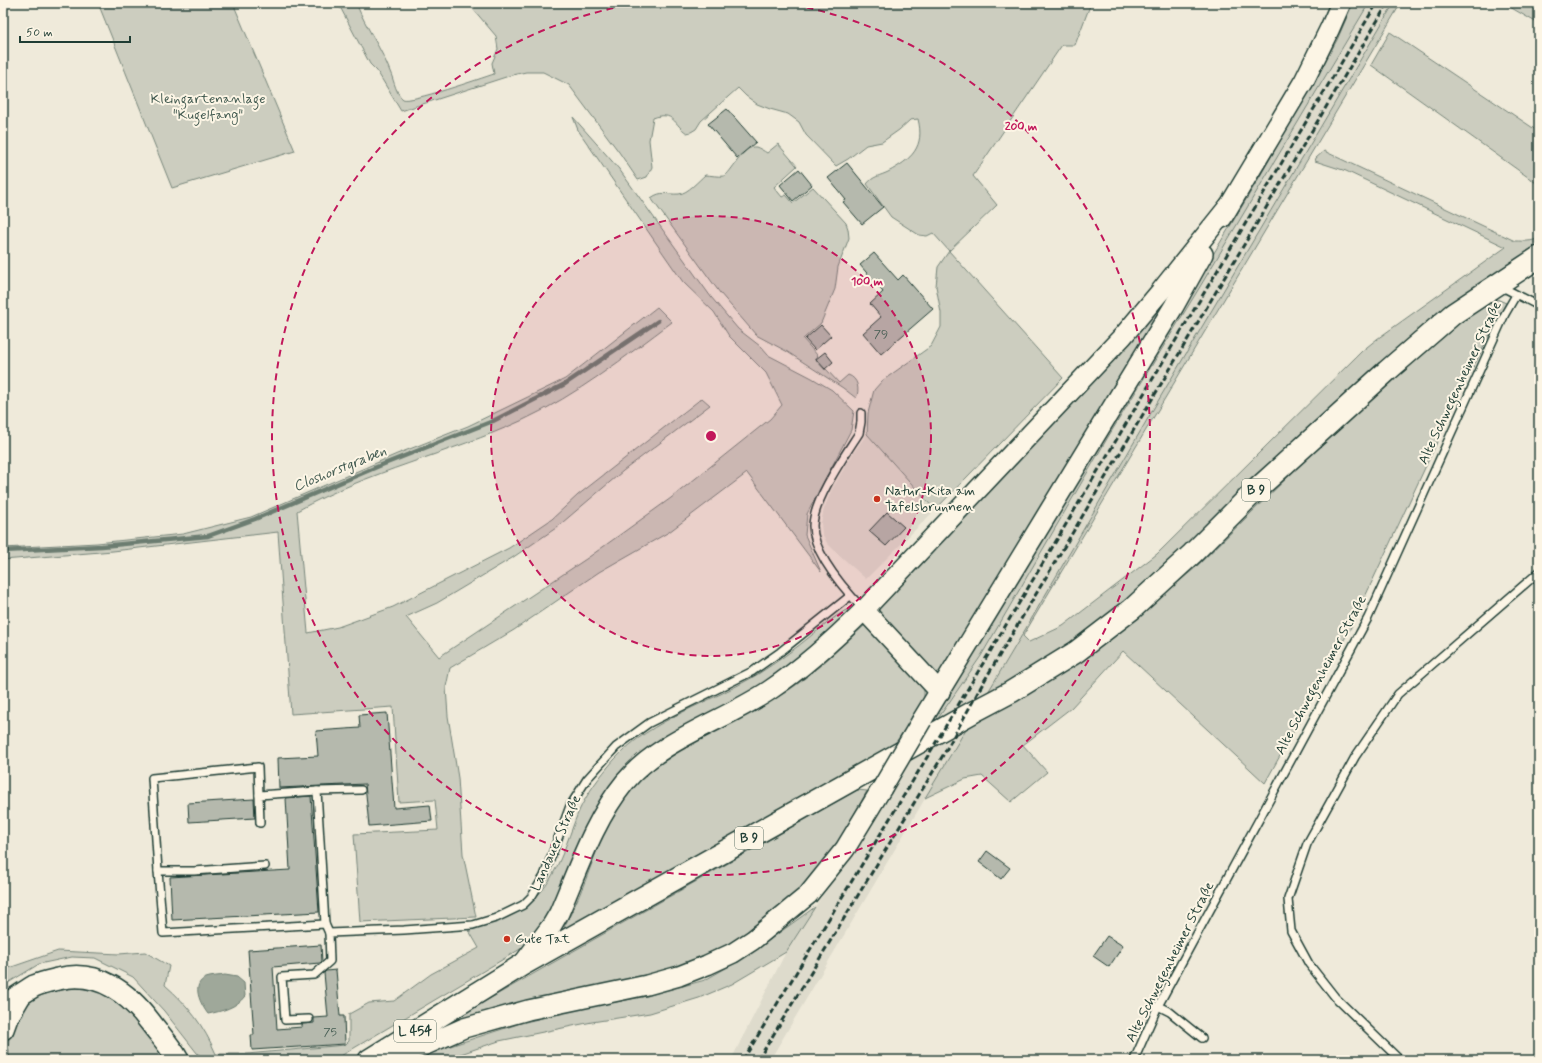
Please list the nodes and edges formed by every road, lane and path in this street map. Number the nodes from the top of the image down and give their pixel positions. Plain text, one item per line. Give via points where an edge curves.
1 (1341, 3) edge
2 (1228, 207) junction
3 (1539, 257) edge
4 (1496, 284) junction
5 (1516, 295) junction
6 (1539, 306) edge
7 (861, 413) dead end
8 (1539, 572) edge
9 (850, 596) junction
10 (864, 610) junction
11 (940, 692) junction
12 (361, 790) dead end
13 (317, 791) junction
14 (259, 794) junction
15 (260, 823) dead end
16 (265, 866) dead end
17 (158, 871) junction
18 (325, 924) junction
19 (329, 933) junction
20 (522, 965) junction
21 (12, 1001) edge
22 (1158, 1006) junction
23 (309, 1019) dead end
24 (3, 1029) edge
25 (1202, 1038) dead end
26 (178, 1058) edge
27 (369, 1060) edge
28 (383, 1060) edge
29 (1134, 1060) edge
30 (1400, 1060) edge

1 - 2 main road via 1304,81
2 - 10 main road via 1123,336
2 - 11 main road via 1174,306
3 - 4 main road, B 9
4 - 5 lane
4 - 20 main road, B 9 via 1453,314 1387,371 1257,489 1138,604 1076,652 1011,692
5 - 6 lane
5 - 22 lane, Alte Schwegenheimer Straße via 1505,314 1368,618
7 - 9 lane via 859,433 822,495 813,526 815,542 821,554
8 - 30 lane via 1398,694 1355,757 1311,838 1288,899 1291,931 1309,964 1334,997
9 - 10 lane
9 - 19 lane, Landauer Straße via 753,671 649,723 616,748 587,779 574,799 544,876 524,905 473,925
10 - 11 main road
10 - 20 main road via 808,662 776,686 665,749 626,781 596,826 559,913
11 - 28 main road, bridge via 845,849 808,895 753,940 733,953 679,976 528,1010 464,1028
12 - 13 lane
13 - 14 lane
13 - 18 lane
14 - 15 lane
14 - 17 lane via 258,767 152,778
16 - 17 lane
17 - 18 lane via 163,933
18 - 19 lane
19 - 23 lane via 330,961 314,975 282,977 284,1020
20 - 27 main road, L 454
21 - 24 main road
21 - 26 main road via 35,986 63,977 93,978 121,991 136,1004
22 - 25 lane via 1170,1012
22 - 29 lane, Alte Schwegenheimer Straße

